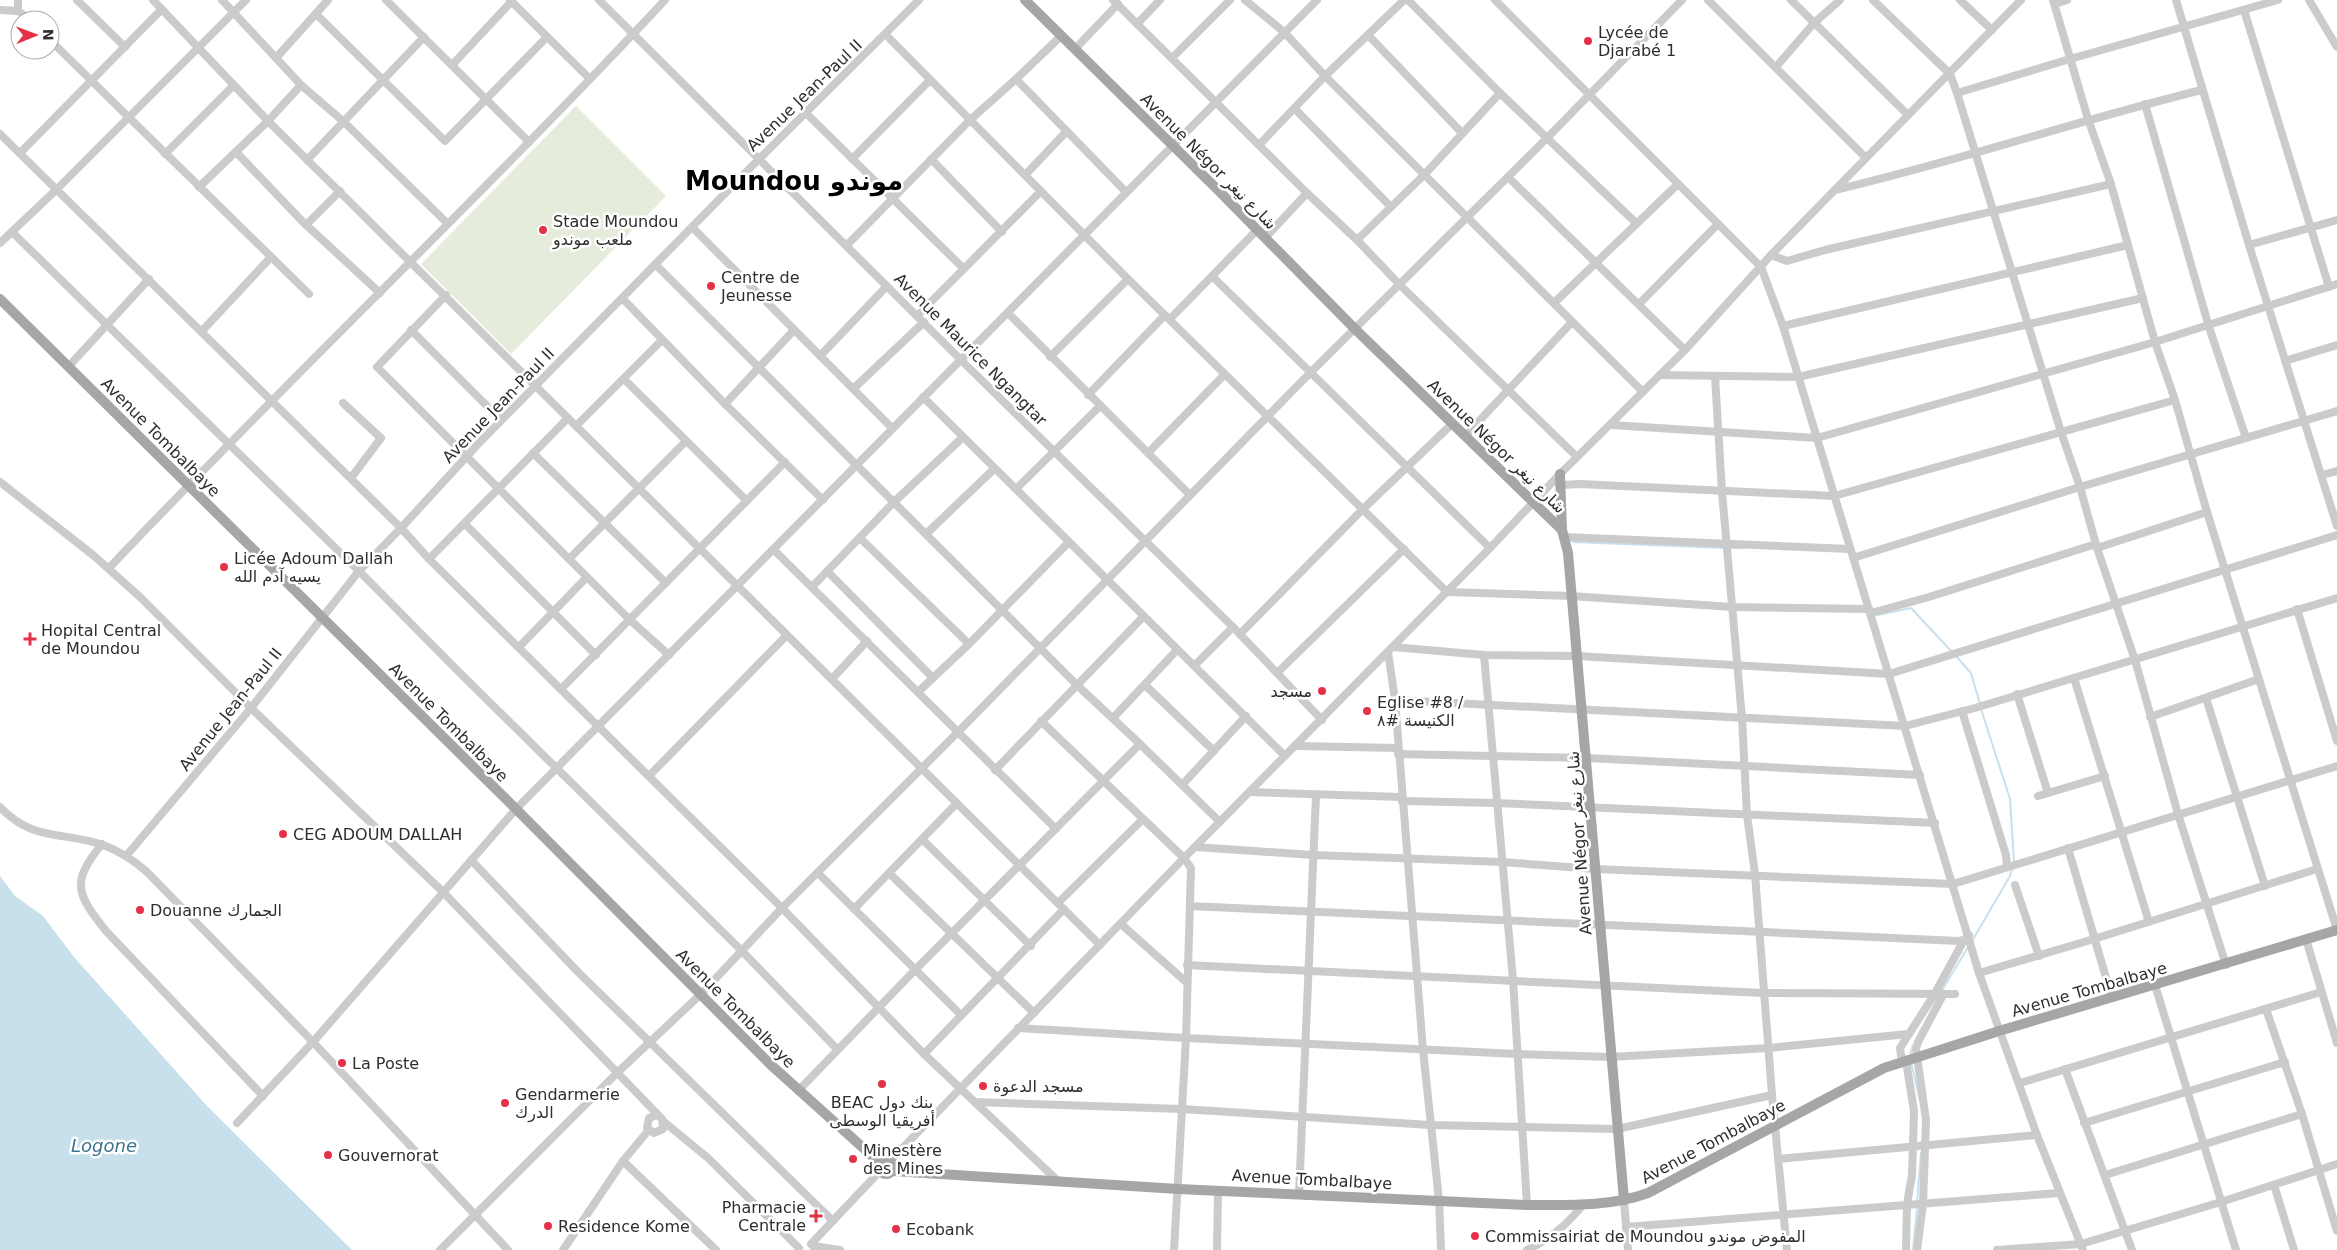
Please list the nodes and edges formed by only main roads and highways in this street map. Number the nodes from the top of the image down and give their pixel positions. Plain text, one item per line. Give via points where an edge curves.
1 (1025, 0) edge
2 (0, 299) edge
3 (1560, 474) road end
4 (1564, 534) junction
5 (2337, 930) edge
6 (1624, 1200) junction

1 - 4 main road, Avenue Négor شارع نيغر
2 - 6 main road, Avenue Tombalbaye via 798,1091 886,1167 1178,1189 1527,1205
3 - 4 main road
4 - 6 main road, Avenue Négor شارع نيغر via 1583,710
5 - 6 main road, Avenue Tombalbaye via 1906,1061 1865,1078 1648,1193

